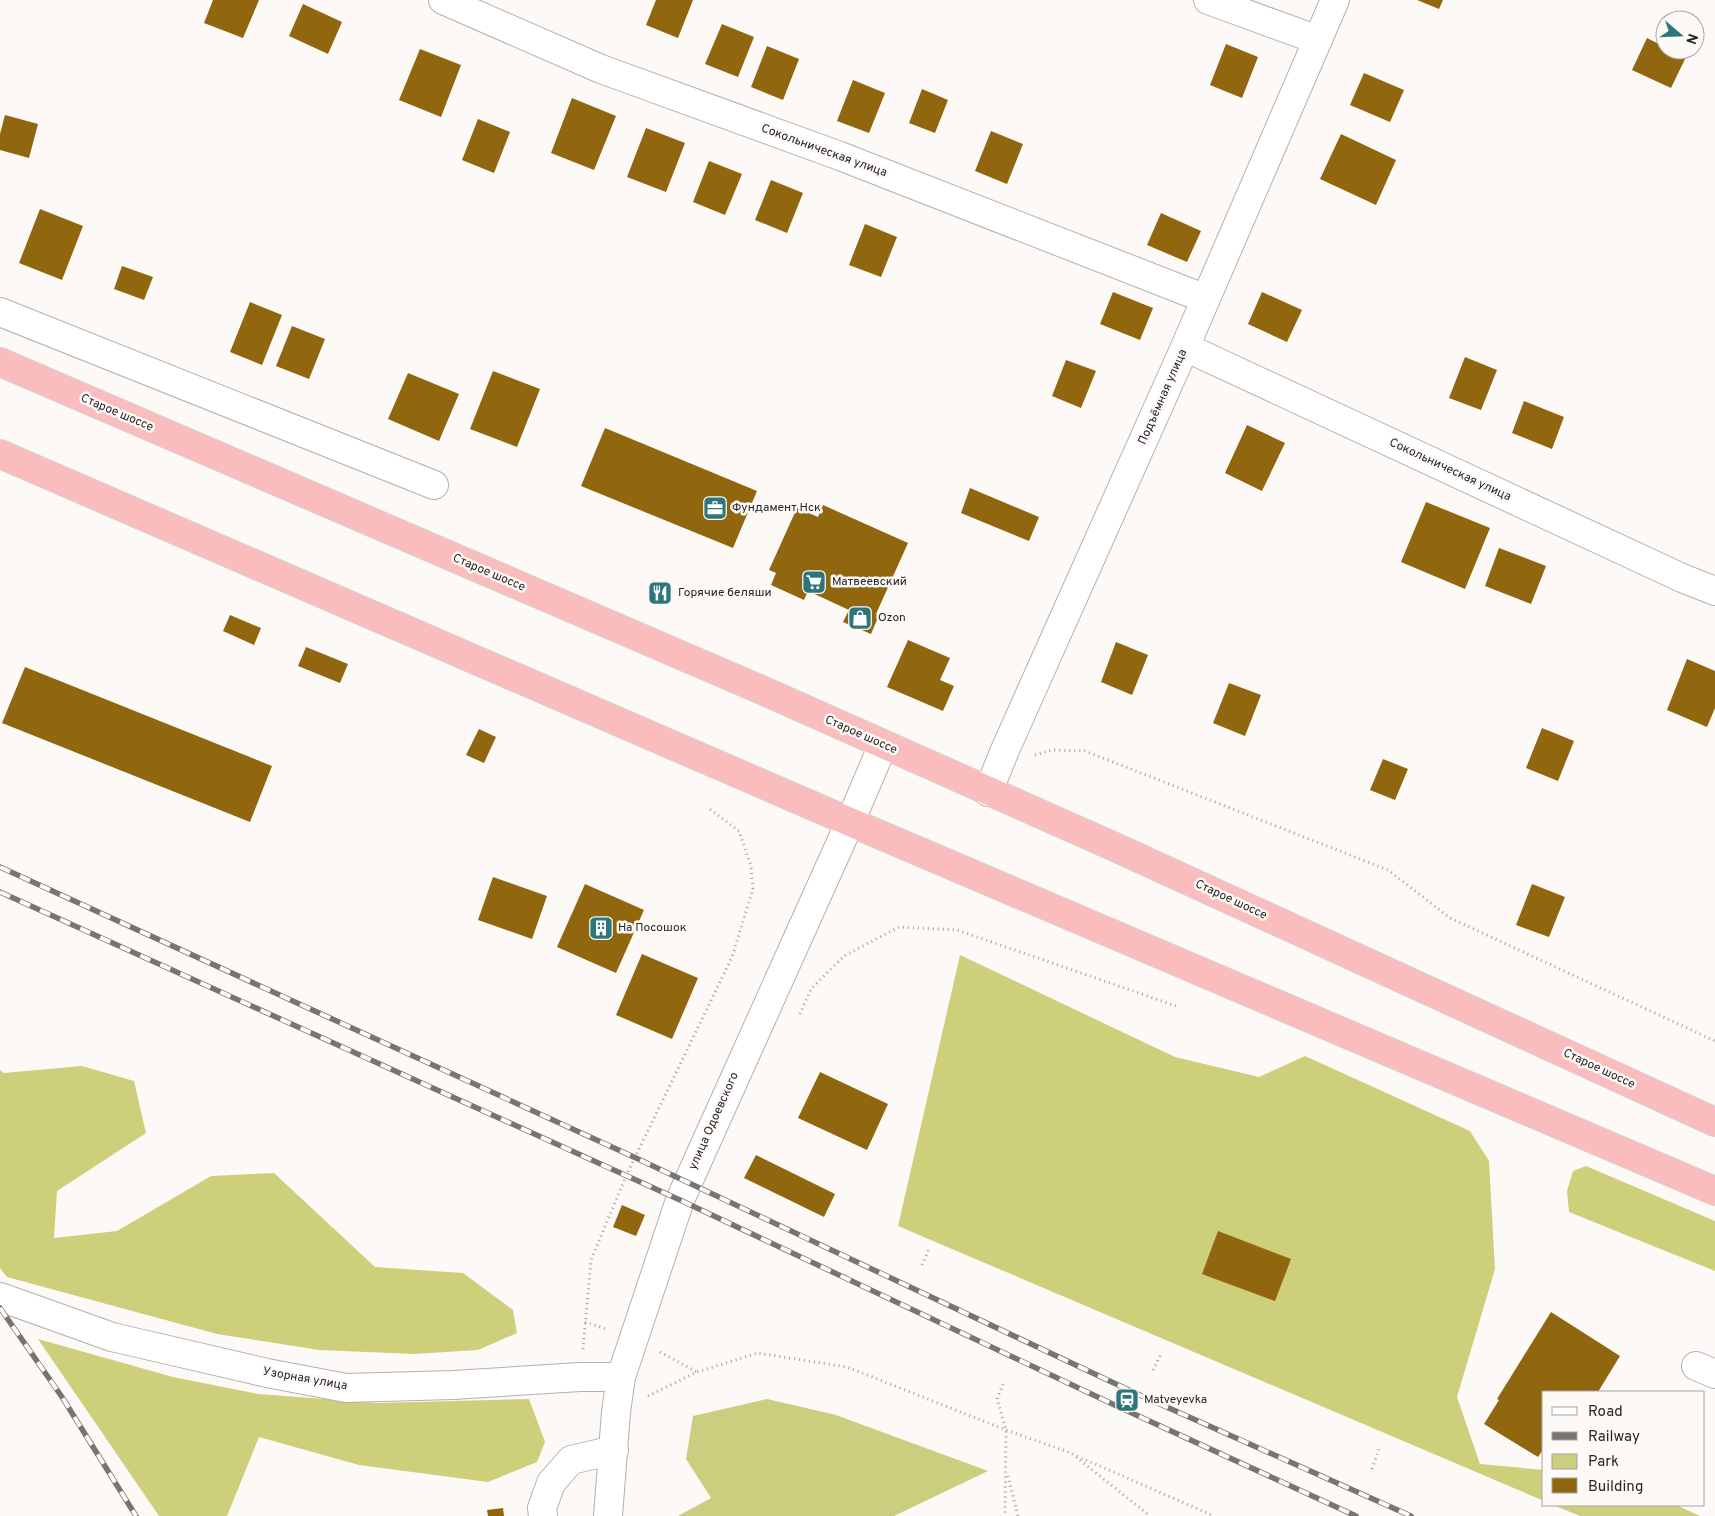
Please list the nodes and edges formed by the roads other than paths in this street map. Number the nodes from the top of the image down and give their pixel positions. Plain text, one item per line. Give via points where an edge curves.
1 (444, 0) edge
2 (1208, 0) edge
3 (1335, 0) edge
4 (1318, 40) junction
5 (1206, 299) junction
6 (0, 312) edge
7 (1186, 347) junction
8 (0, 362) edge
9 (0, 454) edge
10 (434, 485) dead end
11 (1715, 591) edge
12 (883, 745) junction
13 (988, 792) junction
14 (850, 822) junction
15 (1715, 1122) edge
16 (1715, 1191) edge
17 (0, 1297) edge
18 (621, 1377) junction
19 (614, 1450) junction
20 (543, 1516) edge
21 (608, 1516) edge

1 - 5 street, Сокольническая улица via 601,69 840,156
2 - 4 street
3 - 4 street, Подъёмная улица
4 - 5 street, Подъёмная улица
5 - 7 street, Подъёмная улица
6 - 10 street
7 - 11 street, Сокольническая улица
7 - 13 street, Подъёмная улица
8 - 12 highway, Старое шоссе
9 - 14 highway
12 - 13 highway, Старое шоссе
12 - 14 street, улица Одоевского
13 - 15 highway, Старое шоссе
14 - 16 highway
14 - 18 street, улица Одоевского via 687,1182
17 - 18 street, Узорная улица via 112,1336 346,1388
18 - 19 street, улица Одоевского
19 - 20 street via 571,1460 551,1483 542,1508
19 - 21 street, улица Одоевского

